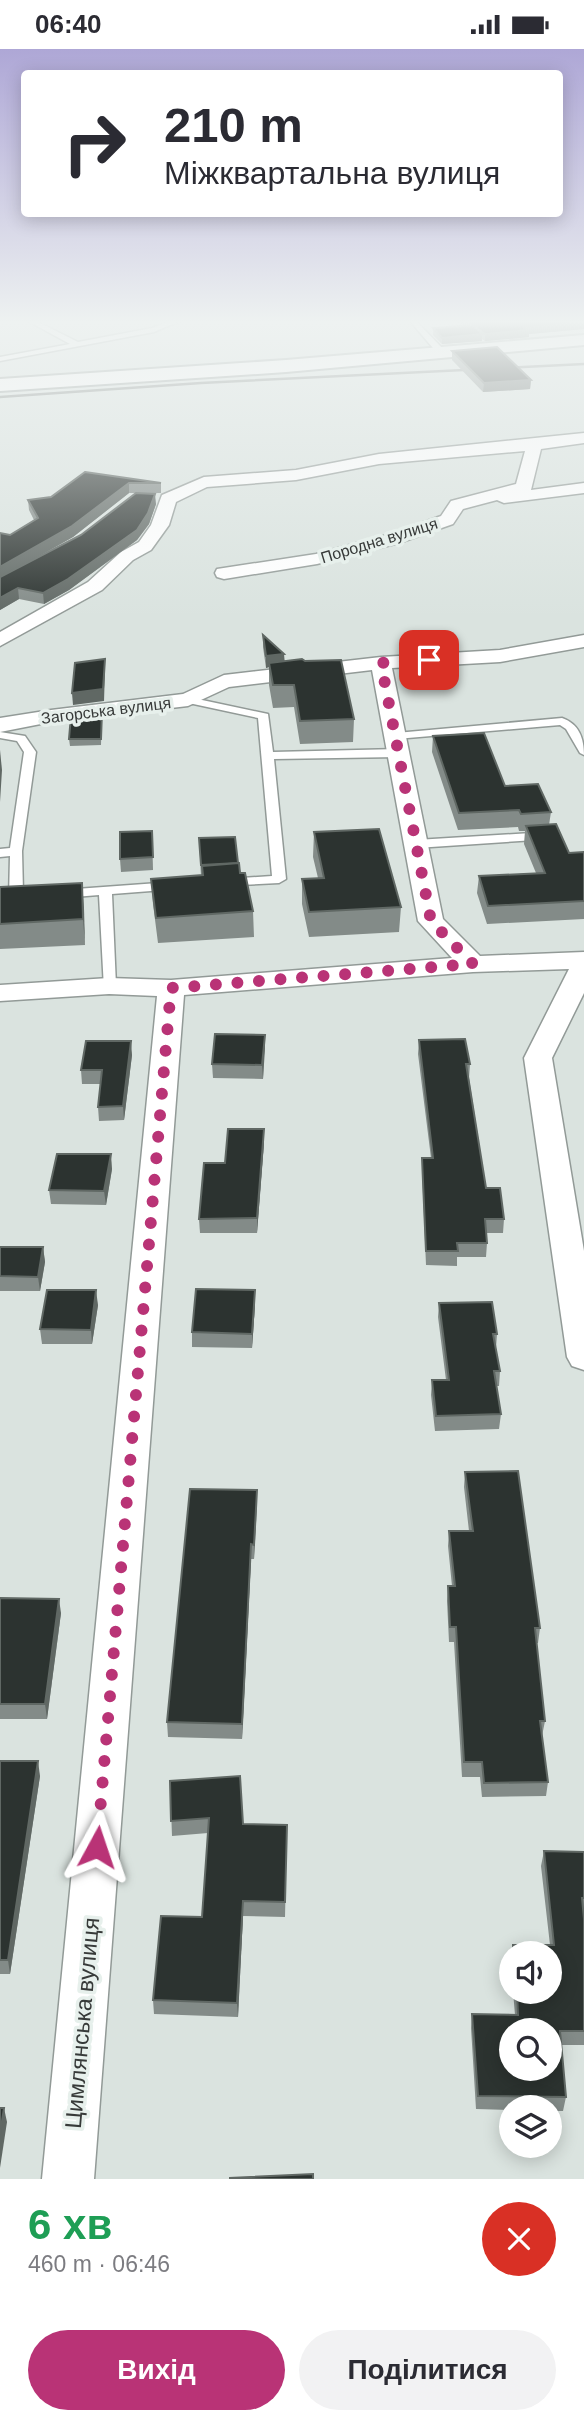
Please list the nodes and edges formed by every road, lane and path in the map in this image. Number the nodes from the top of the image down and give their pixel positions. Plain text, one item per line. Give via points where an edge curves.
1 (584, 438) edge
2 (534, 445) junction
3 (584, 488) edge
4 (457, 505) junction
5 (224, 573) dead end
6 (0, 640) edge
7 (584, 641) edge
8 (381, 663) junction
9 (188, 700) junction
10 (0, 725) edge
11 (0, 735) edge
12 (397, 744) junction
13 (584, 751) edge
14 (268, 756) junction
15 (553, 836) edge
16 (416, 844) junction
17 (16, 851) junction
18 (0, 853) edge
19 (212, 884) edge
20 (185, 885) edge
21 (104, 891) junction
22 (584, 963) edge
23 (473, 964) junction
24 (109, 986) junction
25 (171, 988) junction
26 (0, 993) edge
27 (584, 1357) edge
28 (68, 2179) edge

1 - 2 street
2 - 4 street, Породна вулиця via 524,487
2 - 6 street via 204,482 163,499 160,525 145,546 95,586
3 - 4 street
4 - 5 street, Породна вулиця via 447,520 393,540 317,559
7 - 8 street, Загорська вулиця via 500,656
8 - 9 street, Загорська вулиця via 224,681
8 - 12 street
9 - 10 street, Загорська вулиця
9 - 14 lane via 264,716
11 - 17 lane via 21,738 30,753
12 - 13 lane via 562,721 571,727
12 - 14 lane
12 - 16 street
14 - 19 lane via 279,879
15 - 16 lane
16 - 23 street via 431,921
17 - 18 lane
17 - 21 lane via 16,898
20 - 21 lane
21 - 24 lane
22 - 23 street
22 - 27 street via 538,1058
23 - 25 street
24 - 25 street
24 - 26 street
25 - 28 street, Цимлянська вулиця

